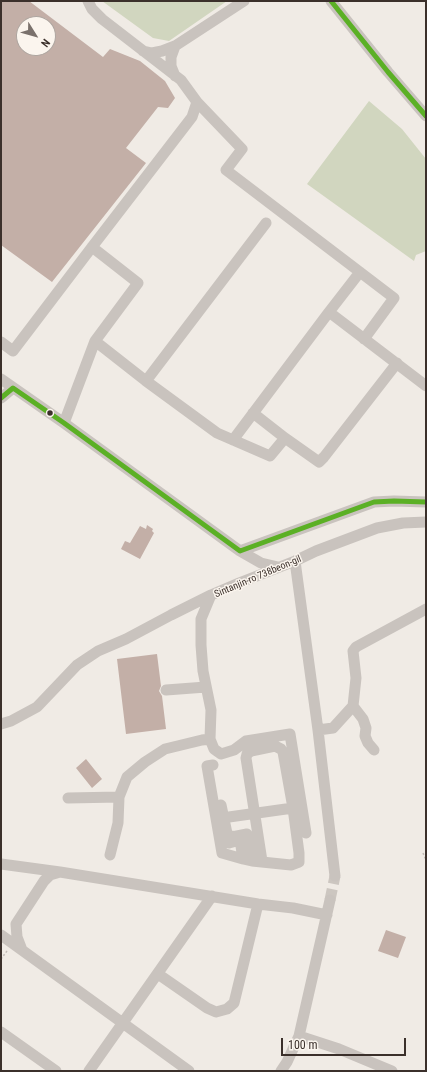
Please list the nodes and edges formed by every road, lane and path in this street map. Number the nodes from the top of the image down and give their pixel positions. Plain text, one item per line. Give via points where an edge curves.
1 (88, 1) edge
2 (244, 1) edge
3 (331, 1) edge
4 (175, 46) junction
5 (143, 51) junction
6 (175, 76) junction
7 (197, 102) junction
8 (426, 116) edge
9 (266, 223) dead end
10 (92, 247) junction
11 (360, 272) junction
12 (329, 312) junction
13 (364, 339) junction
14 (95, 341) junction
15 (1, 342) edge
16 (397, 363) junction
17 (1, 379) edge
18 (146, 381) junction
19 (426, 386) edge
20 (13, 388) junction
21 (1, 398) edge
22 (253, 413) junction
23 (64, 422) junction
24 (284, 438) junction
25 (233, 440) junction
26 (426, 502) edge
27 (426, 522) edge
28 (240, 551) junction
29 (295, 561) junction
30 (278, 567) junction
31 (211, 596) junction
32 (426, 609) edge
33 (206, 687) junction
34 (166, 690) dead end
35 (353, 706) junction
36 (1, 724) edge
37 (318, 730) junction
38 (210, 739) junction
39 (374, 750) dead end
40 (218, 752) junction
41 (213, 765) junction
42 (119, 797) junction
43 (68, 798) dead end
44 (292, 808) junction
45 (254, 813) junction
46 (226, 817) junction
47 (306, 833) dead end
48 (423, 853) dead end
49 (110, 855) dead end
50 (426, 860) edge
51 (252, 861) junction
52 (1, 864) edge
53 (60, 872) junction
54 (335, 876) tunnel mouth
55 (212, 896) junction
56 (330, 900) tunnel mouth
57 (258, 904) junction
58 (327, 915) junction
59 (1, 935) edge
60 (22, 950) junction
61 (6, 951) dead end
62 (1, 959) edge
63 (158, 974) junction
64 (123, 1024) junction
65 (1, 1032) edge
66 (299, 1036) junction
67 (56, 1071) edge
68 (89, 1071) edge
69 (189, 1071) edge
70 (281, 1071) edge
71 (392, 1071) edge

1 - 5 street via 102,19
2 - 4 street
3 - 8 street
4 - 5 street via 152,53
4 - 6 street via 171,66
5 - 6 street
6 - 7 street
7 - 10 street via 192,117
7 - 11 street via 242,149 226,170
9 - 18 street
10 - 14 street via 138,283
10 - 15 street via 13,351
11 - 12 street
11 - 13 street via 394,298
12 - 13 street
12 - 22 street
13 - 16 street
14 - 18 street
14 - 23 street
16 - 19 street
16 - 24 street via 319,462
17 - 20 street
18 - 25 street via 217,433
20 - 21 street
20 - 23 street
22 - 24 street
22 - 25 street
23 - 28 street
24 - 25 street via 270,456
26 - 28 street via 374,502
27 - 29 street, Sintanjin-ro 738beon-gil via 403,522 377,528
28 - 30 street via 261,563
29 - 30 street, Sintanjin-ro 738beon-gil
29 - 37 street
30 - 31 street, Sintanjin-ro 738beon-gil
31 - 33 street, Sintanjin-ro 738beon-gil via 201,619
31 - 36 street via 98,651 77,665 36,707
32 - 35 street via 356,647 353,651 356,678
33 - 34 street
33 - 38 street, Sintanjin-ro 738beon-gil via 211,710
35 - 37 street via 333,728
35 - 39 street via 363,719 365,736
37 - 54 street
38 - 40 street
38 - 42 street via 165,749 144,762 127,777
40 - 41 street
40 - 47 street via 221,754 234,750 246,741 290,734
41 - 46 street
41 - 51 street via 208,766 222,853
42 - 43 street
42 - 49 street via 118,824
44 - 45 street
44 - 45 street via 283,752 275,746 247,754
44 - 51 street via 300,852 299,862 291,865
45 - 46 street
45 - 51 street
46 - 51 street via 229,843 240,840
48 - 50 path
52 - 53 street
53 - 55 street
53 - 60 street via 50,875 44,881 16,924
55 - 57 street
55 - 63 street
56 - 58 street
57 - 58 street
57 - 63 street via 234,1003 227,1009 216,1012 207,1008
58 - 66 street
59 - 60 street
60 - 64 street
61 - 62 path
63 - 64 street
64 - 68 street
64 - 69 street
65 - 67 street
66 - 70 street
66 - 71 street

